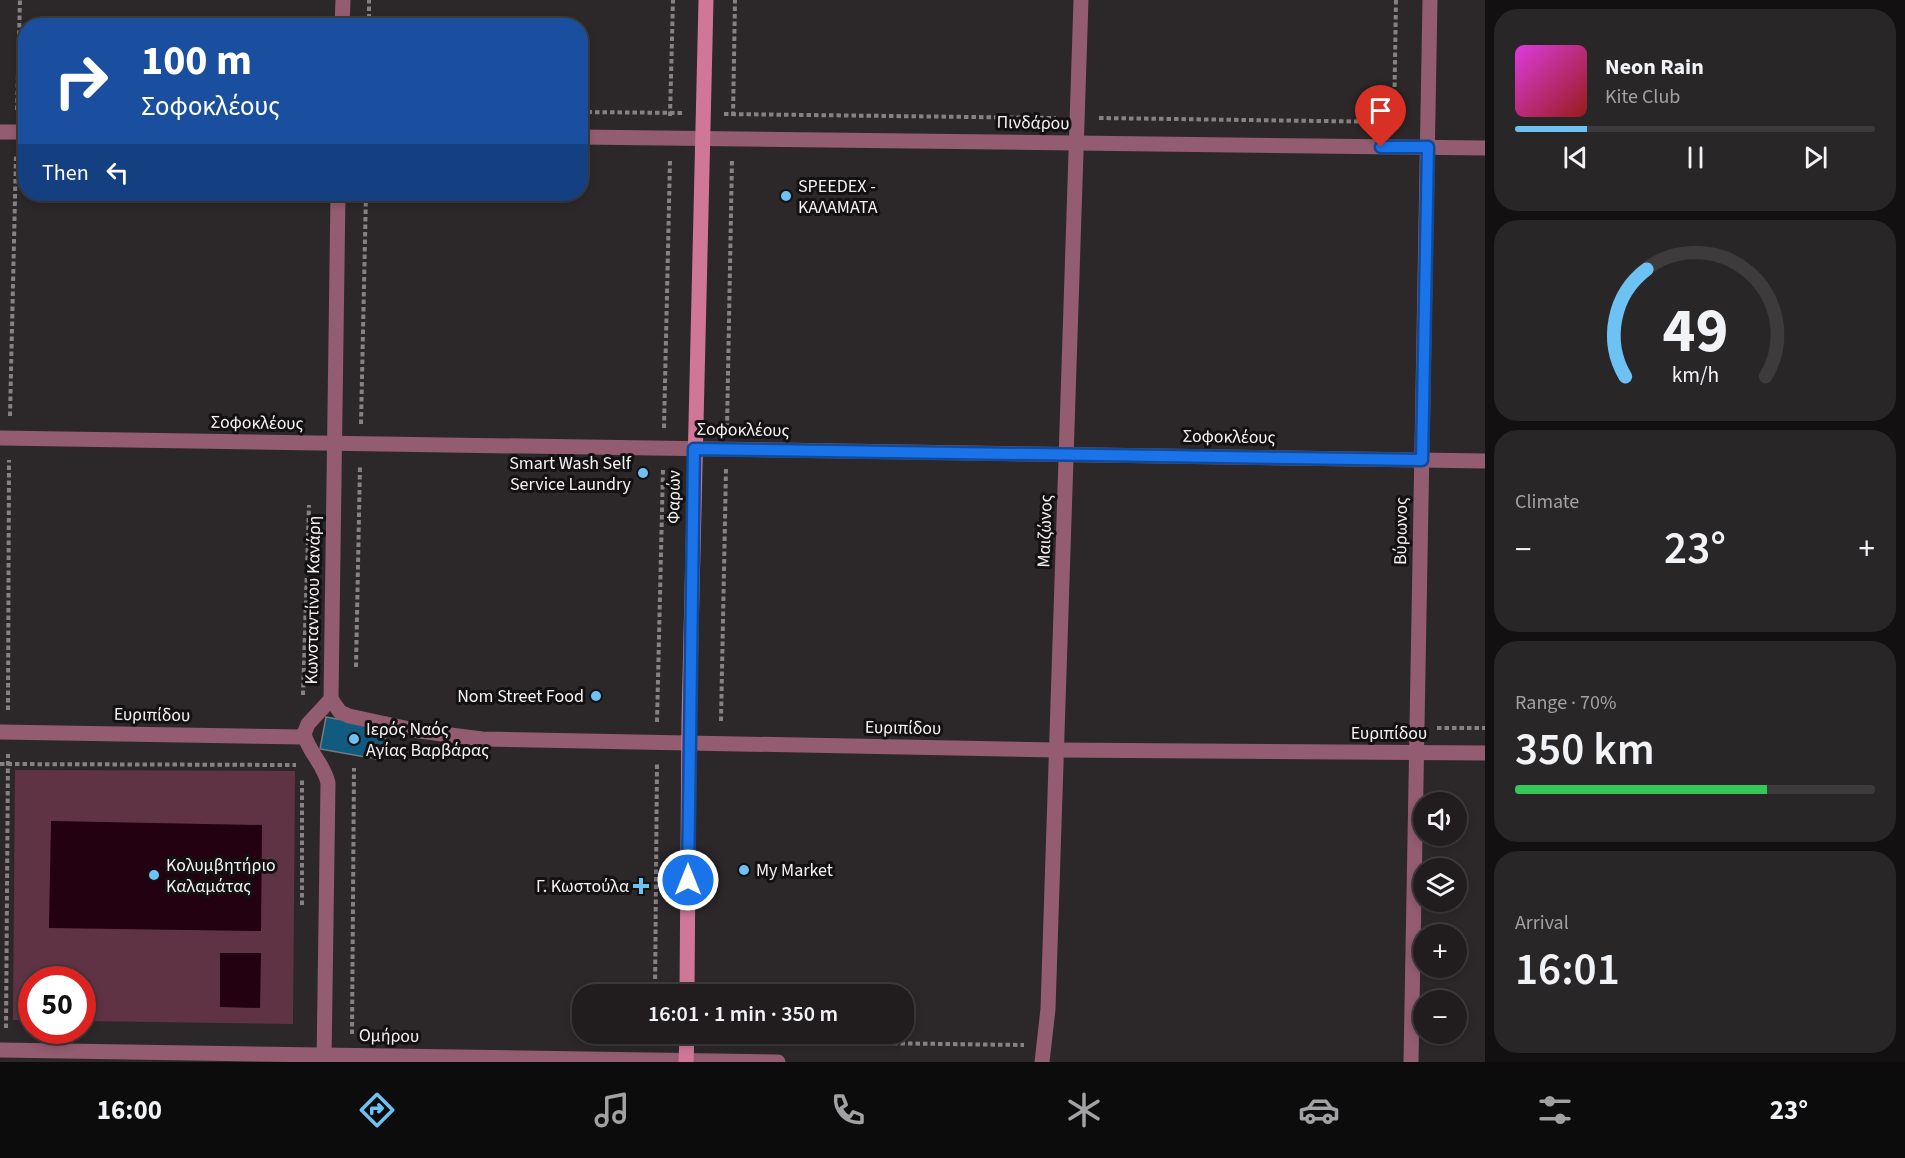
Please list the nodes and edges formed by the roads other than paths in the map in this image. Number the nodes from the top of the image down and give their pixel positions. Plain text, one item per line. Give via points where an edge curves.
1 (343, 0) edge
2 (706, 0) edge
3 (1081, 0) edge
4 (1430, 0) edge
5 (342, 18) edge
6 (0, 132) edge
7 (18, 132) edge
8 (588, 137) edge
9 (703, 138) junction
10 (1076, 143) junction
11 (1428, 147) junction
12 (1485, 148) edge
13 (338, 201) edge
14 (5, 438) edge
15 (335, 444) junction
16 (694, 449) junction
17 (1066, 454) junction
18 (1422, 460) junction
19 (1485, 461) edge
20 (331, 699) junction
21 (4, 732) edge
22 (304, 737) junction
23 (688, 743) junction
24 (1056, 750) junction
25 (1417, 753) junction
26 (1485, 753) edge
27 (687, 984) edge
28 (687, 1044) edge
29 (3, 1050) edge
30 (324, 1058) edge
31 (686, 1061) edge
32 (778, 1062) edge
33 (1042, 1062) edge
34 (1411, 1062) edge

1 - 5 street
2 - 9 main road, Φαρών
3 - 10 street, Μαιζώνος
4 - 11 street, Βύρωνος
6 - 7 street
8 - 9 street, Πινδάρου
9 - 10 street, Πινδάρου
9 - 16 main road, Φαρών
10 - 11 street, Πινδάρου
10 - 17 street, Μαιζώνος
11 - 12 street, Πινδάρου
11 - 18 street, Βύρωνος
13 - 15 street, Κωνσταντίνου Κανάρη
14 - 15 street, Σοφοκλέους
15 - 16 street, Σοφοκλέους
15 - 20 street, Κωνσταντίνου Κανάρη
16 - 17 street, Σοφοκλέους
16 - 23 main road, Φαρών
17 - 18 street, Σοφοκλέους
17 - 24 street, Μαιζώνος
18 - 19 street, Σοφοκλέους
18 - 25 street, Βύρωνος
20 - 22 street, Κωνσταντίνου Κανάρη via 308,724
20 - 23 street, Ευριπίδου via 340,712 349,716 450,736
21 - 22 street, Ευριπίδου
22 - 30 street via 325,772 327,783
23 - 24 street, Ευριπίδου
23 - 27 main road, Φαρών
24 - 25 street, Ευριπίδου
24 - 33 street, Μαιζώνος via 1048,1009
25 - 26 street, Ευριπίδου
25 - 34 street, Βύρωνος
28 - 31 main road
29 - 30 street, Ομήρου
30 - 31 street, Ομήρου via 352,1055
31 - 32 street, Ομήρου

